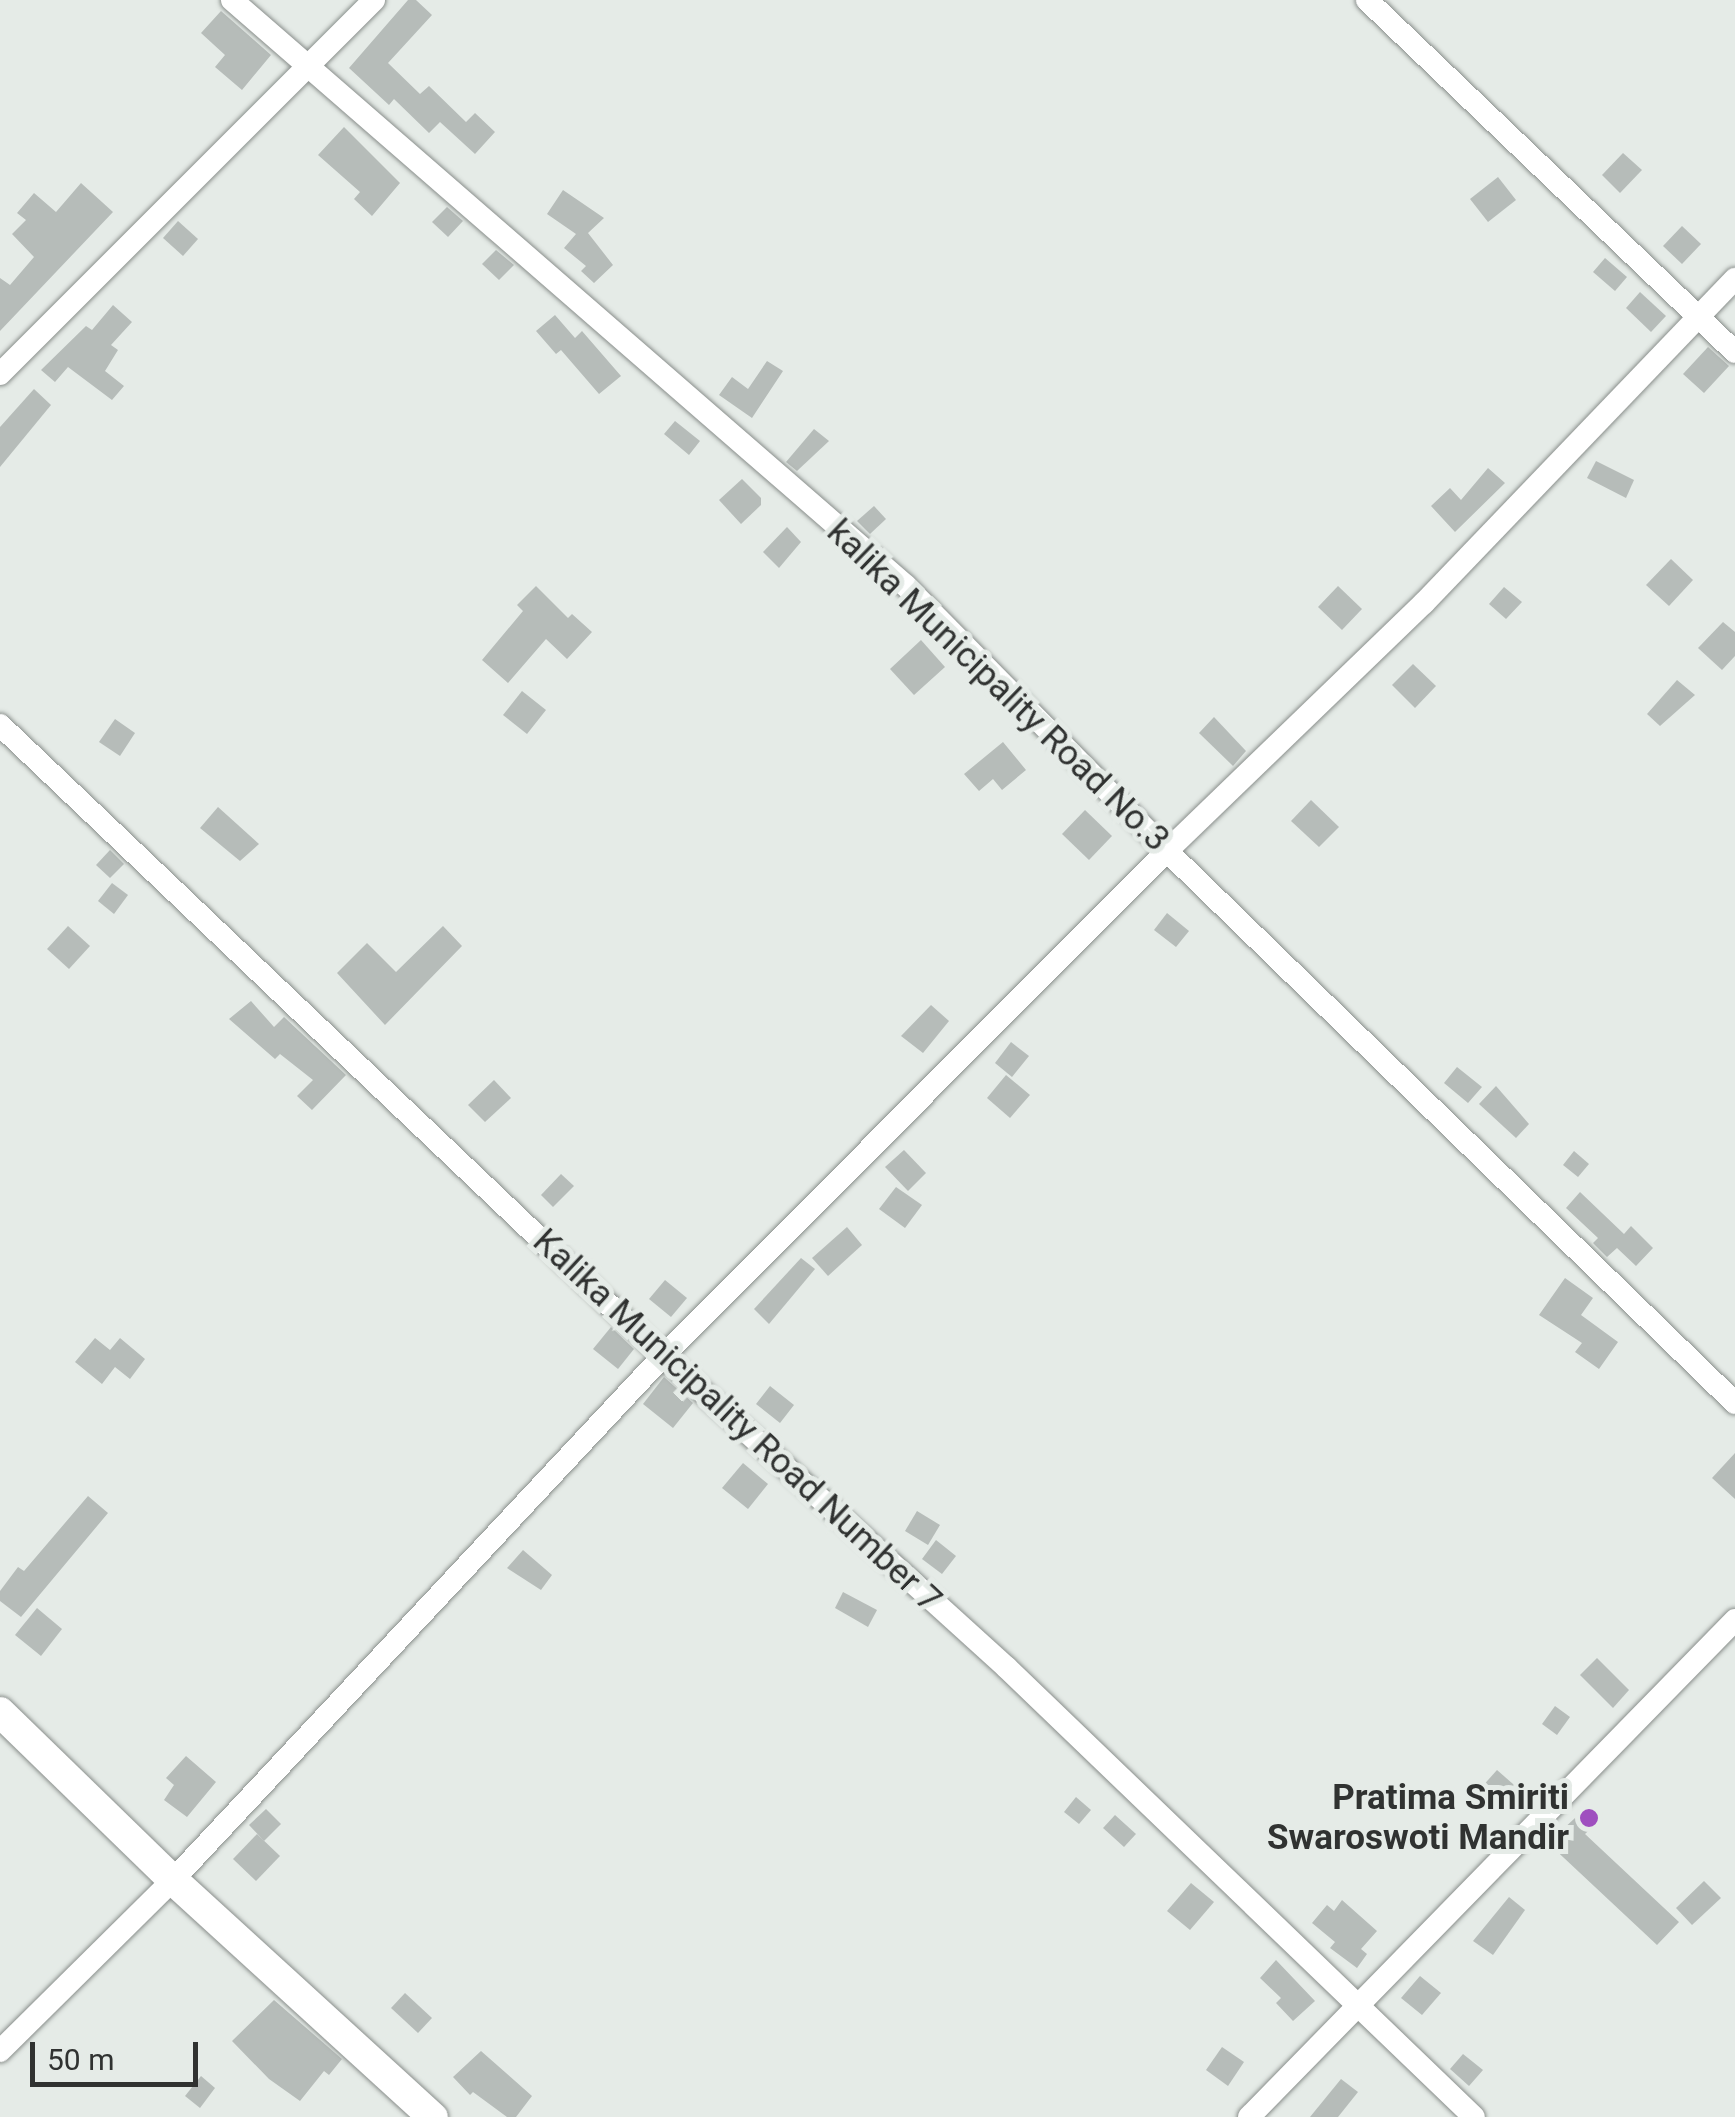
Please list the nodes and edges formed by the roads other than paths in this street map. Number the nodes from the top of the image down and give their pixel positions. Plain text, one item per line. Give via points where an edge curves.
1 (232, 0) edge
2 (374, 0) edge
3 (1367, 0) edge
4 (308, 69) junction
5 (1735, 279) edge
6 (1698, 316) junction
7 (1735, 352) edge
8 (0, 374) edge
9 (0, 725) edge
10 (1167, 852) junction
11 (663, 1356) junction
12 (1735, 1403) edge
13 (1735, 1620) edge
14 (0, 1712) edge
15 (174, 1880) junction
16 (1356, 2004) junction
17 (0, 2052) edge
18 (433, 2117) edge
19 (1249, 2117) edge
20 (1474, 2117) edge

1 - 4 street, kalika Municipality Road No.3
2 - 4 street
3 - 6 street
4 - 8 street
4 - 10 street, kalika Municipality Road No.3 via 906,586
5 - 6 street
6 - 7 street
6 - 10 street via 1424,603
9 - 11 street, Kalika Municipality Road Number 7
10 - 11 street
10 - 12 street, kalika Municipality Road No.3
11 - 15 street
11 - 16 street, Kalika Municipality Road Number 7 via 1006,1667
13 - 16 street
14 - 15 street
15 - 17 street
15 - 18 street
16 - 19 street
16 - 20 street, Kalika Municipality Road Number 7

